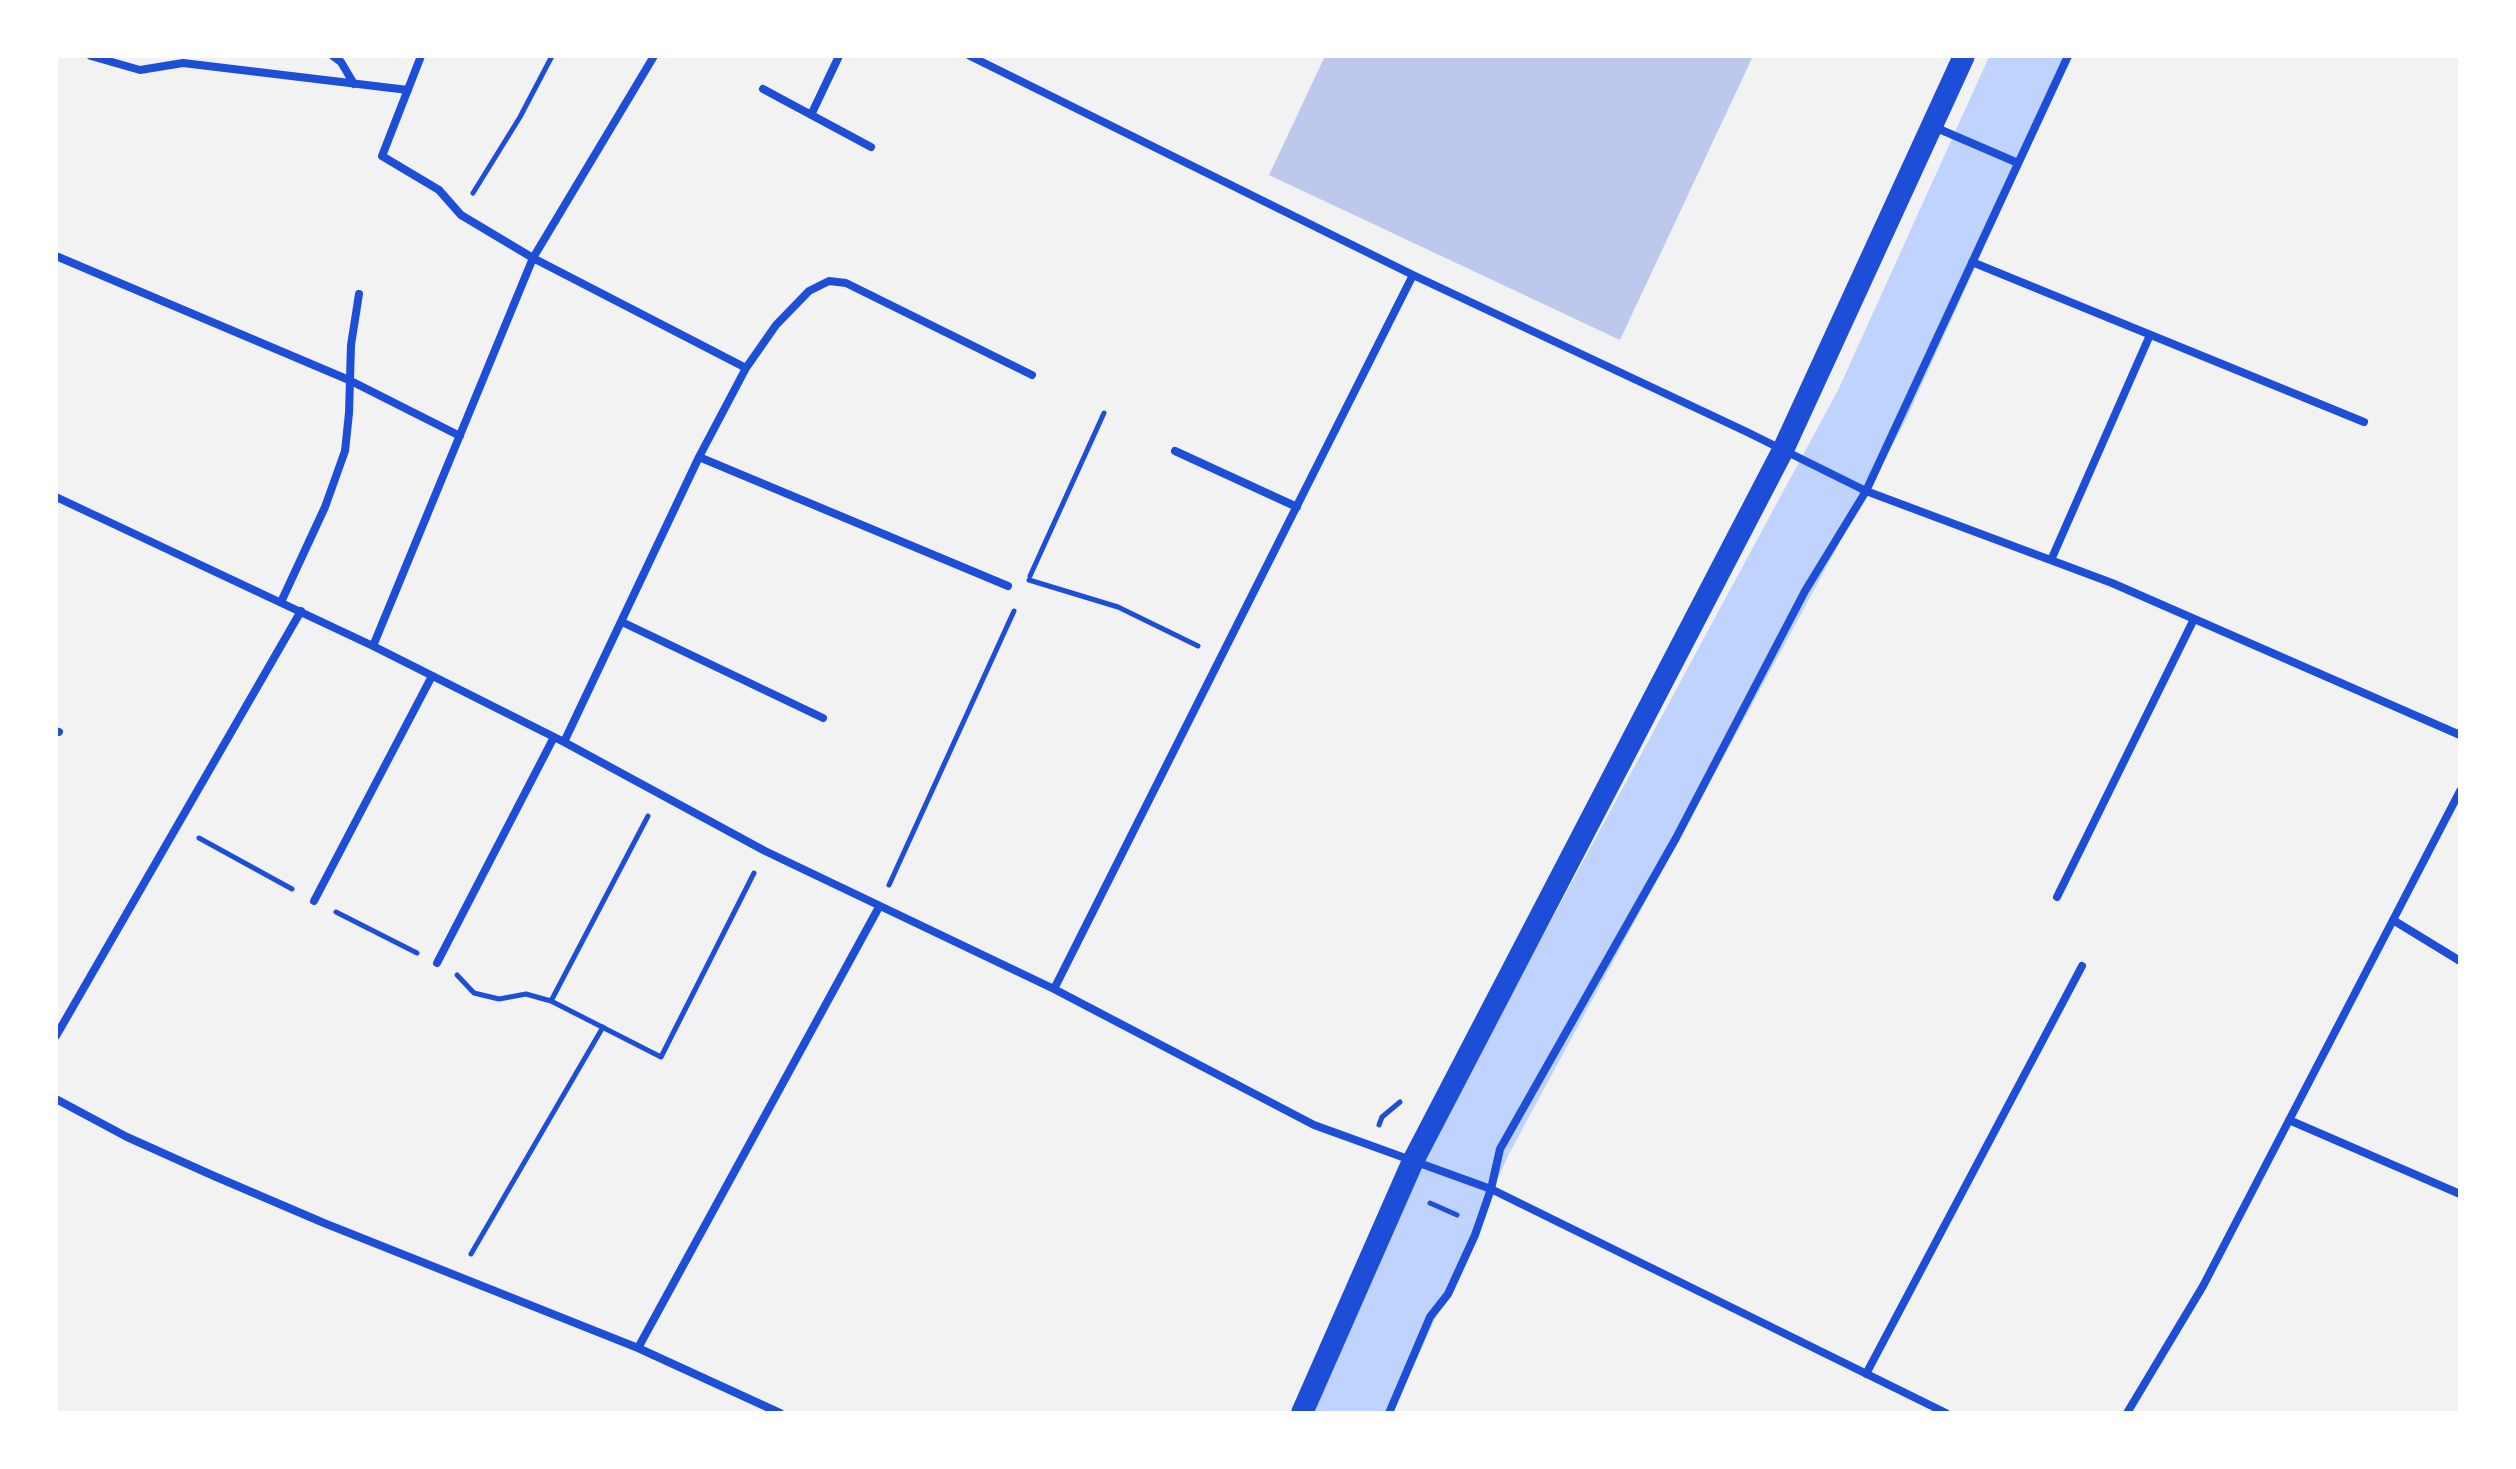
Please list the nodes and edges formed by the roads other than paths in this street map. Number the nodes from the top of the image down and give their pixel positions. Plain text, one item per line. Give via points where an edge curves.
1 (91, 56) edge
2 (333, 56) edge
3 (421, 56) edge
4 (654, 56) edge
5 (839, 56) edge
6 (970, 56) edge
7 (1964, 56) edge
8 (2068, 56) edge
9 (354, 84) junction
10 (763, 89) dead end
11 (408, 90) junction
12 (811, 115) junction
13 (1932, 126) junction
14 (871, 147) dead end
15 (2018, 163) junction
16 (56, 256) edge
17 (533, 258) junction
18 (1972, 262) junction
19 (1413, 275) junction
20 (359, 294) dead end
21 (2150, 335) junction
22 (746, 368) junction
23 (1032, 375) dead end
24 (349, 380) junction
25 (2364, 422) dead end
26 (460, 436) junction
27 (1783, 450) junction
28 (1175, 451) dead end
29 (699, 457) junction
30 (1866, 491) junction
31 (56, 497) edge
32 (1297, 507) junction
33 (2051, 560) junction
34 (1008, 586) road end
35 (281, 602) junction
36 (301, 611) junction
37 (2194, 619) junction
38 (622, 622) junction
39 (373, 646) junction
40 (432, 676) junction
41 (823, 718) dead end
42 (2460, 735) edge
43 (554, 737) junction
44 (564, 742) junction
45 (2460, 791) edge
46 (2057, 897) dead end
47 (314, 901) road end
48 (879, 907) junction
49 (2393, 920) junction
50 (2460, 961) edge
51 (437, 963) road end
52 (2082, 966) dead end
53 (1054, 989) junction
54 (56, 1036) edge
55 (56, 1099) edge
56 (2289, 1120) junction
57 (1413, 1161) junction
58 (1491, 1189) junction
59 (2460, 1194) edge
60 (638, 1348) junction
61 (1866, 1374) junction
62 (780, 1413) edge
63 (1302, 1413) edge
64 (1389, 1413) edge
65 (1946, 1413) edge
66 (2127, 1413) edge

1 - 9 street via 140,70 183,63
2 - 9 street
3 - 11 street
4 - 17 street
5 - 12 street
6 - 19 street
7 - 13 highway
8 - 15 street
9 - 11 street
10 - 12 street
11 - 17 street via 382,156 439,190 461,215
12 - 14 street
13 - 15 street
13 - 27 highway
15 - 18 street
16 - 24 street
17 - 22 street
17 - 26 street
18 - 21 street
18 - 30 street
19 - 27 street
19 - 32 street
20 - 24 street
21 - 25 street
21 - 33 street
22 - 23 street via 776,325 809,291 829,281 846,283
22 - 29 street
24 - 26 street
24 - 35 street via 345,451
26 - 39 street
27 - 30 street
27 - 57 highway
28 - 32 street
29 - 34 street
29 - 38 street
30 - 33 street
30 - 58 street via 1805,591 1676,838 1500,1149
31 - 35 street
32 - 53 street
33 - 37 street
35 - 36 street
36 - 39 street
36 - 54 street
37 - 42 street
37 - 46 street
38 - 41 street
38 - 44 street
39 - 40 street
40 - 43 street
40 - 47 street
43 - 44 street
43 - 51 street
44 - 48 street
45 - 49 street
48 - 53 street
48 - 60 street
49 - 50 street
49 - 56 street
52 - 61 street
53 - 57 street via 1314,1125
55 - 60 street via 214,1176
56 - 59 street
56 - 66 street via 2203,1286
57 - 58 street
57 - 63 highway
58 - 61 street
58 - 64 street via 1475,1235 1448,1294 1430,1317
60 - 62 street
61 - 65 street

